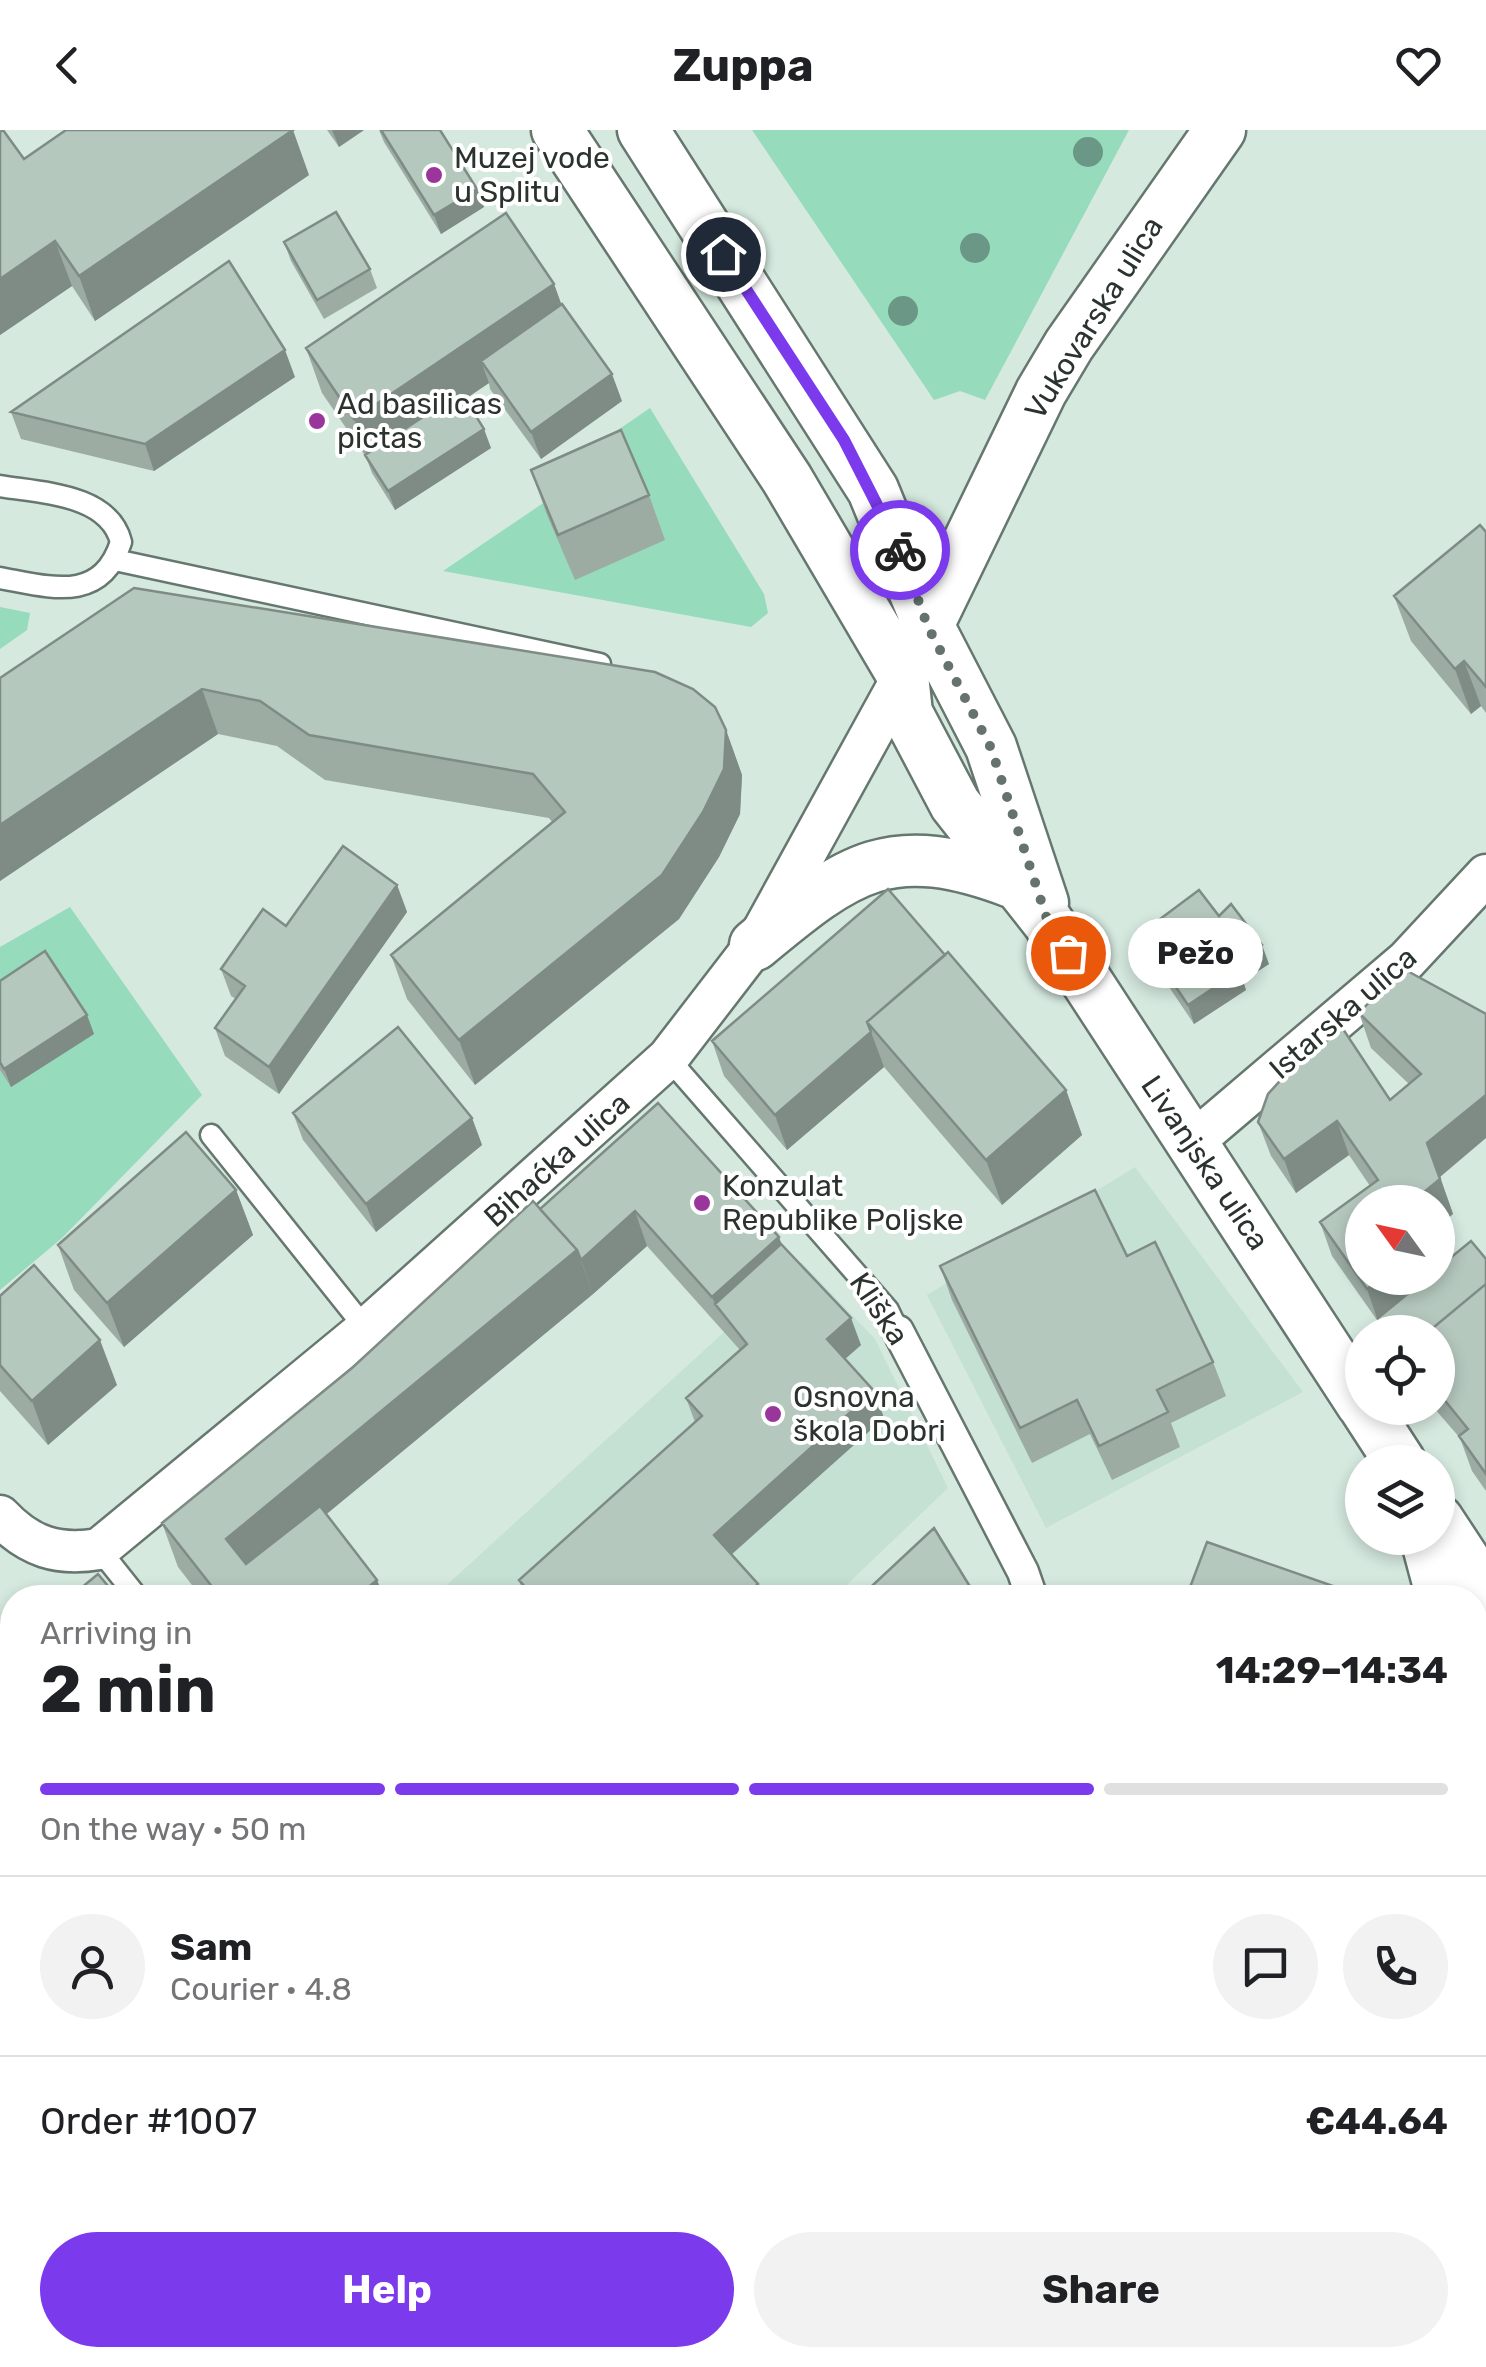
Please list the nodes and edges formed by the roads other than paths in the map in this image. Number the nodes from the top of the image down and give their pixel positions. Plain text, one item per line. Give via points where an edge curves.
1 (557, 130) edge
2 (643, 130) edge
3 (1220, 130) edge
4 (0, 486) edge
5 (115, 560) junction
6 (0, 578) edge
7 (928, 627) junction
8 (607, 666) edge
9 (902, 676) junction
10 (1014, 882) junction
11 (1482, 885) edge
12 (1048, 922) junction
13 (755, 946) junction
14 (668, 1058) junction
15 (211, 1135) dead end
16 (1193, 1142) junction
17 (366, 1329) junction
18 (898, 1331) joint
19 (1345, 1377) edge
20 (4, 1528) edge
21 (1455, 1546) edge
22 (99, 1549) junction
23 (1431, 1555) edge
24 (128, 1585) edge
25 (1028, 1585) edge
26 (1439, 1585) edge
27 (1481, 1585) edge

1 - 9 street, Livanjska ulica via 787,479
2 - 7 street, Livanjska ulica via 873,490
3 - 7 street, Vukovarska ulica via 1041,392
4 - 5 lane via 54,494 105,512 121,542
5 - 6 lane via 80,587
5 - 8 lane
7 - 9 street, Vukovarska ulica
7 - 12 street, Livanjska ulica via 991,748
9 - 10 street, Livanjska ulica via 907,713 932,766
9 - 13 street, Bihaćka ulica
10 - 12 street, Livanjska ulica
10 - 13 street via 969,866 884,861 817,893
11 - 16 street, Istarska ulica via 1406,961
12 - 16 street, Livanjska ulica
13 - 14 street, Bihaćka ulica
14 - 17 street, Bihaćka ulica
14 - 18 lane, Kliška via 851,1266
15 - 17 lane
16 - 19 street, Livanjska ulica
17 - 22 street, Bihaćka ulica
18 - 25 street, Kliška
20 - 22 street via 42,1549
21 - 27 street
22 - 24 lane
23 - 26 street

